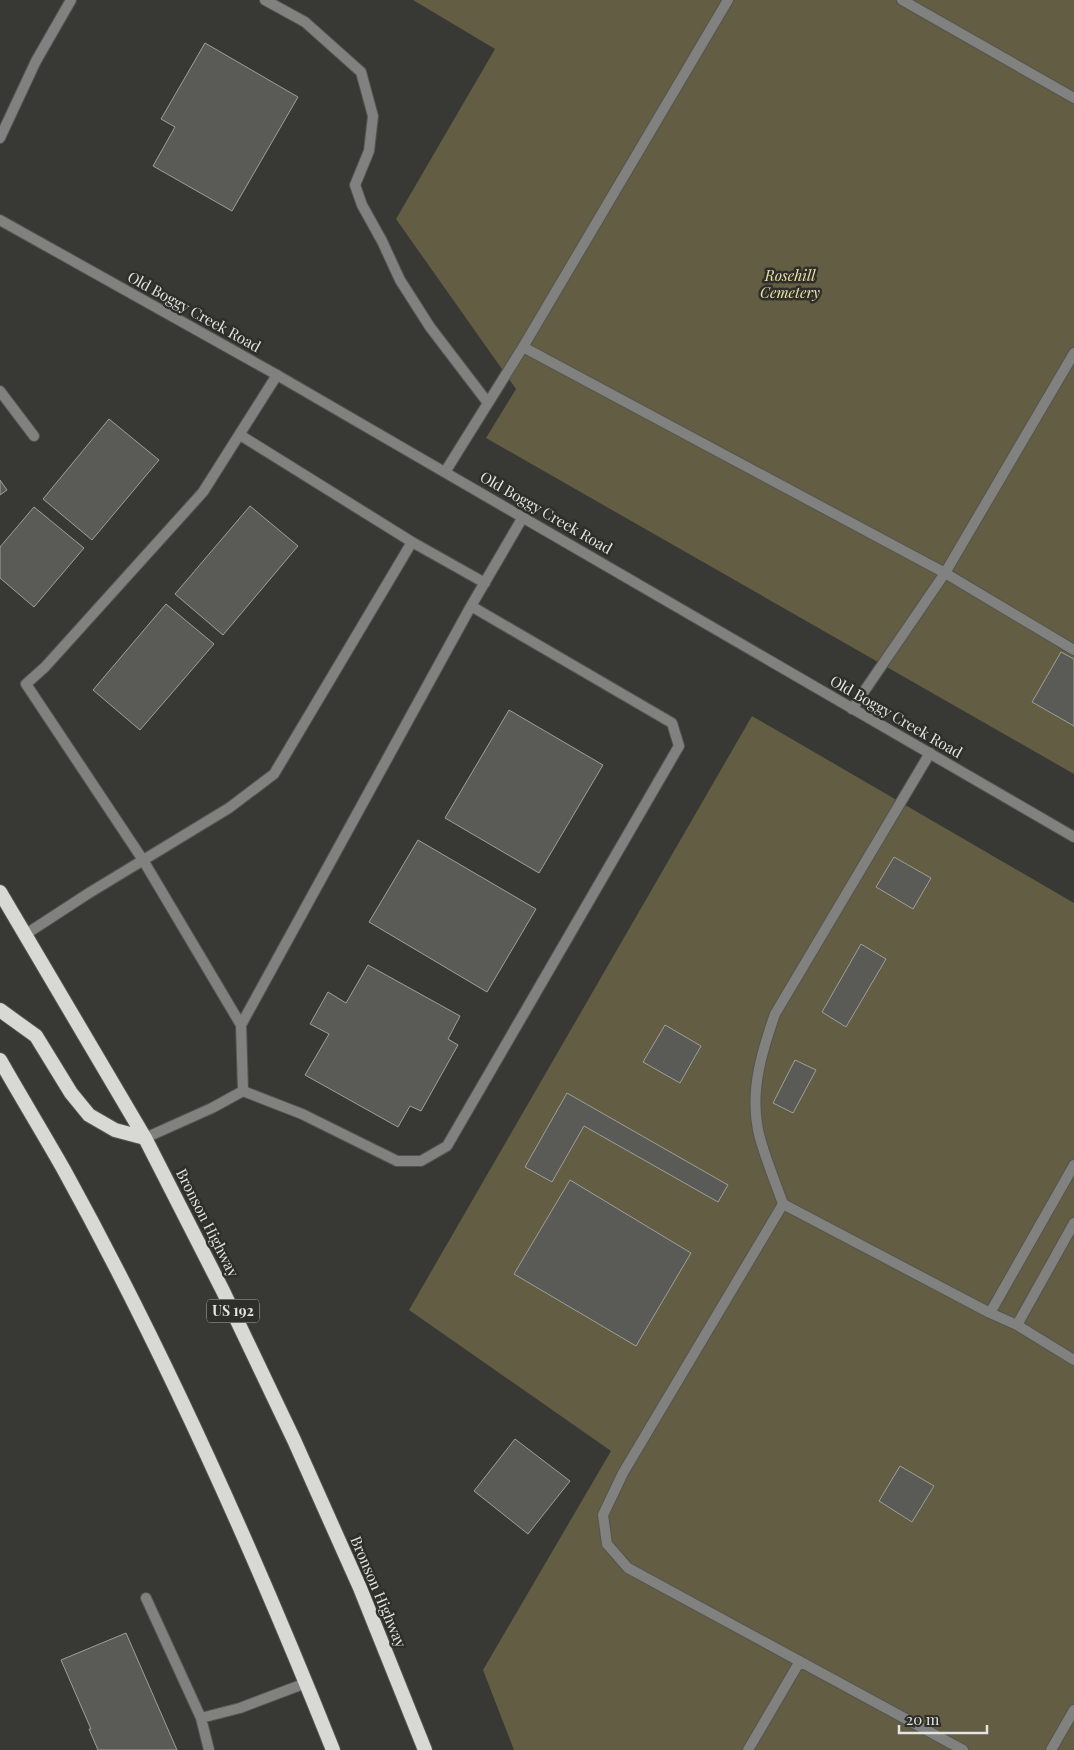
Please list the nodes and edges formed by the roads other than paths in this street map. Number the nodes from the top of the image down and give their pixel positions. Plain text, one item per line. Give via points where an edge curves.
1 (71, 0) edge
2 (265, 0) edge
3 (728, 0) edge
4 (902, 0) edge
5 (1074, 98) edge
6 (0, 138) edge
7 (0, 220) edge
8 (523, 347) junction
9 (1074, 353) edge
10 (277, 375) junction
11 (0, 391) edge
12 (488, 403) junction
13 (240, 435) junction
14 (34, 436) dead end
15 (446, 472) junction
16 (523, 517) junction
17 (412, 542) junction
18 (945, 573) junction
19 (485, 583) junction
20 (471, 606) junction
21 (1074, 650) edge
22 (852, 708) junction
23 (930, 753) junction
24 (1074, 837) edge
25 (143, 860) junction
26 (0, 892) edge
27 (26, 934) junction
28 (0, 1010) edge
29 (241, 1025) junction
30 (0, 1060) edge
31 (243, 1090) junction
32 (145, 1138) junction
33 (1074, 1165) edge
34 (783, 1204) junction
35 (1074, 1223) edge
36 (990, 1313) junction
37 (1017, 1325) junction
38 (1074, 1360) edge
39 (146, 1598) dead end
40 (800, 1662) junction
41 (306, 1683) junction
42 (1074, 1710) edge
43 (201, 1718) junction
44 (209, 1750) edge
45 (333, 1750) edge
46 (425, 1750) edge
47 (748, 1750) edge
48 (962, 1750) edge
49 (1051, 1750) edge

1 - 6 street via 36,61
2 - 12 street via 305,22 361,72 373,116 369,151 355,185 362,205 400,280
3 - 8 street
4 - 5 street
7 - 10 street, Old Boggy Creek Road
8 - 12 street
8 - 18 street
9 - 18 street
10 - 13 street
10 - 15 street, Old Boggy Creek Road
11 - 14 street
12 - 15 street
13 - 17 street
13 - 25 street via 203,492 26,684
15 - 16 street, Old Boggy Creek Road
16 - 19 street
16 - 22 street, Old Boggy Creek Road
17 - 19 street
17 - 25 street via 274,774 229,808
18 - 21 street
18 - 22 street
19 - 20 street
20 - 29 street
20 - 31 street via 672,723 679,746 447,1146 421,1161 396,1161 302,1114
22 - 23 street, Old Boggy Creek Road
23 - 24 street, Old Boggy Creek Road
23 - 34 street via 775,1014 762,1052 755,1099 758,1131
25 - 27 street
25 - 29 street
26 - 27 highway, Bronson Highway / US 192
27 - 32 highway, Bronson Highway / US 192
28 - 32 highway via 36,1036 71,1093 89,1115 115,1130
29 - 31 street
30 - 41 highway via 64,1170 147,1329 222,1486
31 - 32 street via 212,1108
32 - 46 highway, Bronson Highway / US 192 via 294,1440 360,1588
33 - 36 street
34 - 36 street
34 - 40 street via 623,1472 603,1516 607,1544 628,1568
35 - 37 street
36 - 37 street
37 - 38 street
39 - 43 street
40 - 47 street
40 - 48 street
41 - 43 street via 240,1708
41 - 45 highway
42 - 49 street
43 - 44 street

